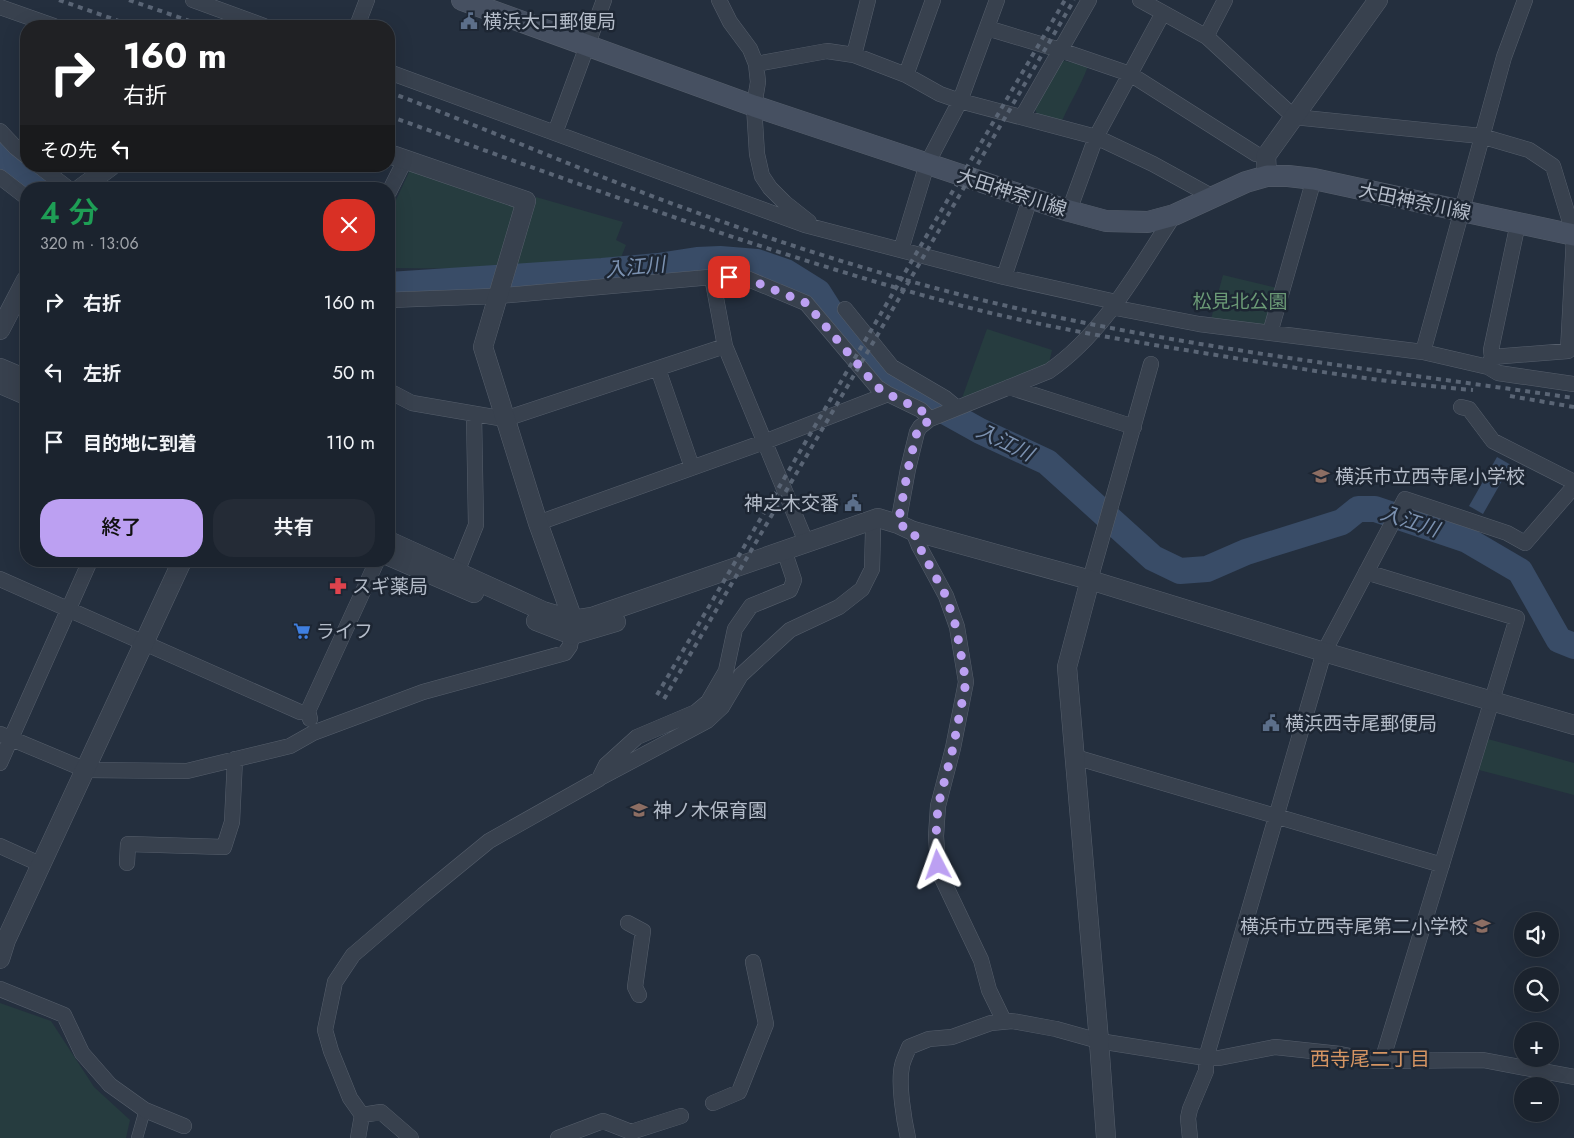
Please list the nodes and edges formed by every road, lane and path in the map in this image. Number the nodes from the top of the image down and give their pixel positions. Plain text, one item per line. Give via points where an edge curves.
1 (193, 0) edge
2 (367, 0) edge
3 (462, 0) edge
4 (604, 0) edge
5 (719, 0) edge
6 (868, 0) edge
7 (933, 0) edge
8 (997, 0) edge
9 (1089, 0) edge
10 (1140, 0) edge
11 (1225, 0) edge
12 (1378, 0) edge
13 (1525, 0) edge
14 (0, 7) edge
15 (1163, 13) junction
16 (37, 20) edge
17 (248, 20) edge
18 (359, 20) edge
19 (987, 28) junction
20 (1207, 37) junction
21 (587, 45) junction
22 (1060, 50) junction
23 (854, 55) junction
24 (756, 64) junction
25 (395, 74) edge
26 (1130, 74) junction
27 (906, 75) junction
28 (960, 101) junction
29 (754, 106) junction
30 (1022, 117) junction
31 (1294, 118) junction
32 (0, 131) edge
33 (555, 133) junction
34 (1481, 136) junction
35 (1096, 137) junction
36 (20, 151) edge
37 (397, 157) edge
38 (927, 164) junction
39 (1266, 166) junction
40 (47, 172) edge
41 (103, 172) edge
42 (0, 177) edge
43 (1314, 179) junction
44 (61, 182) edge
45 (89, 182) edge
46 (20, 192) edge
47 (1213, 197) junction
48 (1030, 198) junction
49 (1461, 211) junction
50 (1069, 212) junction
51 (1174, 216) junction
52 (1518, 223) junction
53 (816, 228) junction
54 (1574, 236) edge
55 (901, 250) junction
56 (712, 277) junction
57 (1004, 277) junction
58 (20, 292) edge
59 (498, 295) junction
60 (395, 300) edge
61 (1113, 305) junction
62 (845, 309) dead end
63 (0, 330) edge
64 (1270, 333) junction
65 (725, 346) junction
66 (1423, 352) junction
67 (1490, 362) junction
68 (1151, 364) dead end
69 (0, 368) edge
70 (658, 369) junction
71 (20, 376) edge
72 (0, 384) edge
73 (1574, 384) edge
74 (1009, 388) junction
75 (20, 393) edge
76 (395, 394) edge
77 (888, 394) junction
78 (1461, 407) dead end
79 (946, 413) junction
80 (474, 414) junction
81 (505, 419) junction
82 (1134, 426) junction
83 (764, 442) junction
84 (692, 467) junction
85 (1574, 484) edge
86 (538, 523) junction
87 (870, 526) junction
88 (906, 527) junction
89 (806, 542) junction
90 (395, 544) edge
91 (786, 556) junction
92 (395, 558) edge
93 (87, 567) edge
94 (179, 567) edge
95 (374, 567) edge
96 (457, 572) junction
97 (1366, 572) junction
98 (0, 579) edge
99 (1090, 580) junction
100 (69, 609) junction
101 (573, 628) junction
102 (145, 643) junction
103 (1324, 652) junction
104 (1492, 701) junction
105 (308, 711) junction
106 (1574, 725) edge
107 (313, 733) junction
108 (6, 736) edge
109 (1075, 757) junction
110 (235, 760) junction
111 (0, 763) edge
112 (86, 770) junction
113 (599, 779) junction
114 (1276, 817) junction
115 (0, 846) edge
116 (127, 863) dead end
117 (42, 865) junction
118 (1442, 865) junction
119 (628, 923) dead end
120 (0, 959) edge
121 (753, 962) dead end
122 (0, 989) edge
123 (639, 995) dead end
124 (1004, 1021) junction
125 (1099, 1040) junction
126 (1206, 1058) junction
127 (1382, 1061) junction
128 (1574, 1077) edge
129 (713, 1103) dead end
130 (145, 1110) junction
131 (362, 1115) junction
132 (681, 1116) dead end
133 (184, 1126) dead end
134 (137, 1138) edge
135 (358, 1138) edge
136 (411, 1138) edge
137 (558, 1138) edge
138 (908, 1138) edge
139 (1106, 1138) edge
140 (1190, 1138) edge

1 - 17 street
2 - 18 street
3 - 21 main road, 大田神奈川線
4 - 21 street
5 - 24 street
6 - 23 street
7 - 27 street
8 - 19 street
9 - 22 street
10 - 15 street
11 - 20 street
12 - 31 street
13 - 34 street
14 - 16 street
15 - 20 street
15 - 26 street
19 - 22 street
19 - 28 street
20 - 31 street
21 - 29 main road, 大田神奈川線
21 - 33 street
22 - 26 street
22 - 30 street
23 - 24 street via 827,52
23 - 27 street
24 - 29 street via 758,82
25 - 33 street
26 - 35 street
26 - 39 street via 1256,154
27 - 28 street
28 - 30 street
28 - 38 street
29 - 38 main road, 大田神奈川線
29 - 53 street via 762,176 785,203
30 - 35 street
31 - 34 street
31 - 39 street
32 - 36 street
33 - 53 street
34 - 49 street
34 - 54 street via 1529,150 1553,166
35 - 47 street
35 - 50 street
37 - 59 street via 526,201
38 - 48 main road, 大田神奈川線
38 - 55 street
39 - 43 main road, 大田神奈川線
39 - 47 main road, 大田神奈川線 via 1246,182
40 - 44 street
41 - 45 street
42 - 46 street
43 - 49 main road, 大田神奈川線
43 - 64 street
47 - 51 main road, 大田神奈川線
48 - 50 main road, 大田神奈川線
48 - 57 street
49 - 52 main road, 大田神奈川線
49 - 66 street
50 - 51 main road, 大田神奈川線 via 1106,221 1148,222
51 - 61 street
52 - 54 main road, 大田神奈川線
52 - 67 street
53 - 55 street
54 - 67 street via 1568,351
55 - 57 street
56 - 59 street
56 - 65 street
56 - 77 street via 746,278 806,303 877,387
57 - 61 street
58 - 63 street
59 - 60 street
59 - 81 street via 483,347
61 - 64 street via 1199,324
61 - 74 street via 1091,335 1065,360 1049,371
62 - 79 street via 892,367 945,398
64 - 66 street
65 - 70 street
65 - 83 street
66 - 67 street
67 - 73 street via 1498,373
68 - 82 street
69 - 71 street
70 - 81 street
70 - 84 street
72 - 75 street
74 - 79 street
74 - 82 street
76 - 80 street via 412,403
77 - 79 street via 921,410
77 - 83 street
78 - 85 street via 1469,409 1493,440
79 - 88 street via 920,427 917,432 908,469
80 - 81 street
80 - 96 street via 476,525
81 - 86 street
82 - 99 street
83 - 84 street
83 - 89 street
84 - 86 street
85 - 97 street via 1525,543 1506,533 1405,499
86 - 101 street
87 - 88 street
87 - 89 street
87 - 91 street
87 - 113 street via 872,569 862,589 839,608 790,630 741,675 722,707 707,721
88 - 99 street
88 - 124 street via 946,596 954,619 966,682 938,806 938,865 981,960 989,990
89 - 91 street
90 - 96 street
91 - 101 street via 592,617
91 - 113 street via 794,580 790,590 751,606 735,629 726,671 708,702 696,712 637,737 606,765
92 - 101 street
93 - 100 street
94 - 102 street
95 - 105 street
96 - 101 street
97 - 103 street
97 - 104 street via 1517,618
98 - 100 street
99 - 103 street
99 - 109 street via 1067,667
100 - 102 street
100 - 108 street
101 - 107 street via 570,646 565,653 423,692
102 - 105 street via 300,712
102 - 112 street
103 - 104 street
103 - 114 street
104 - 106 street
104 - 118 street
105 - 107 street
107 - 110 street via 290,746
108 - 111 street
108 - 112 street
109 - 114 street
109 - 125 street
110 - 112 street via 187,771
110 - 116 street via 232,822 224,847 128,844
112 - 117 street
113 - 131 street via 489,841 353,955 335,982 325,1030 350,1098
114 - 118 street
114 - 126 street
115 - 117 street
117 - 120 street
118 - 127 street
119 - 123 street via 642,931 636,987
121 - 129 street via 766,1024 745,1095
122 - 130 street via 64,1015 82,1053 110,1085
124 - 125 street via 1012,1020
124 - 138 street via 909,1047 901,1076
125 - 126 street
125 - 139 street
126 - 127 street via 1275,1047
126 - 140 street via 1206,1071 1188,1118
127 - 128 street via 1483,1060
130 - 133 street
130 - 134 street
131 - 135 street
131 - 136 street via 381,1112
132 - 137 street via 631,1132 603,1121

